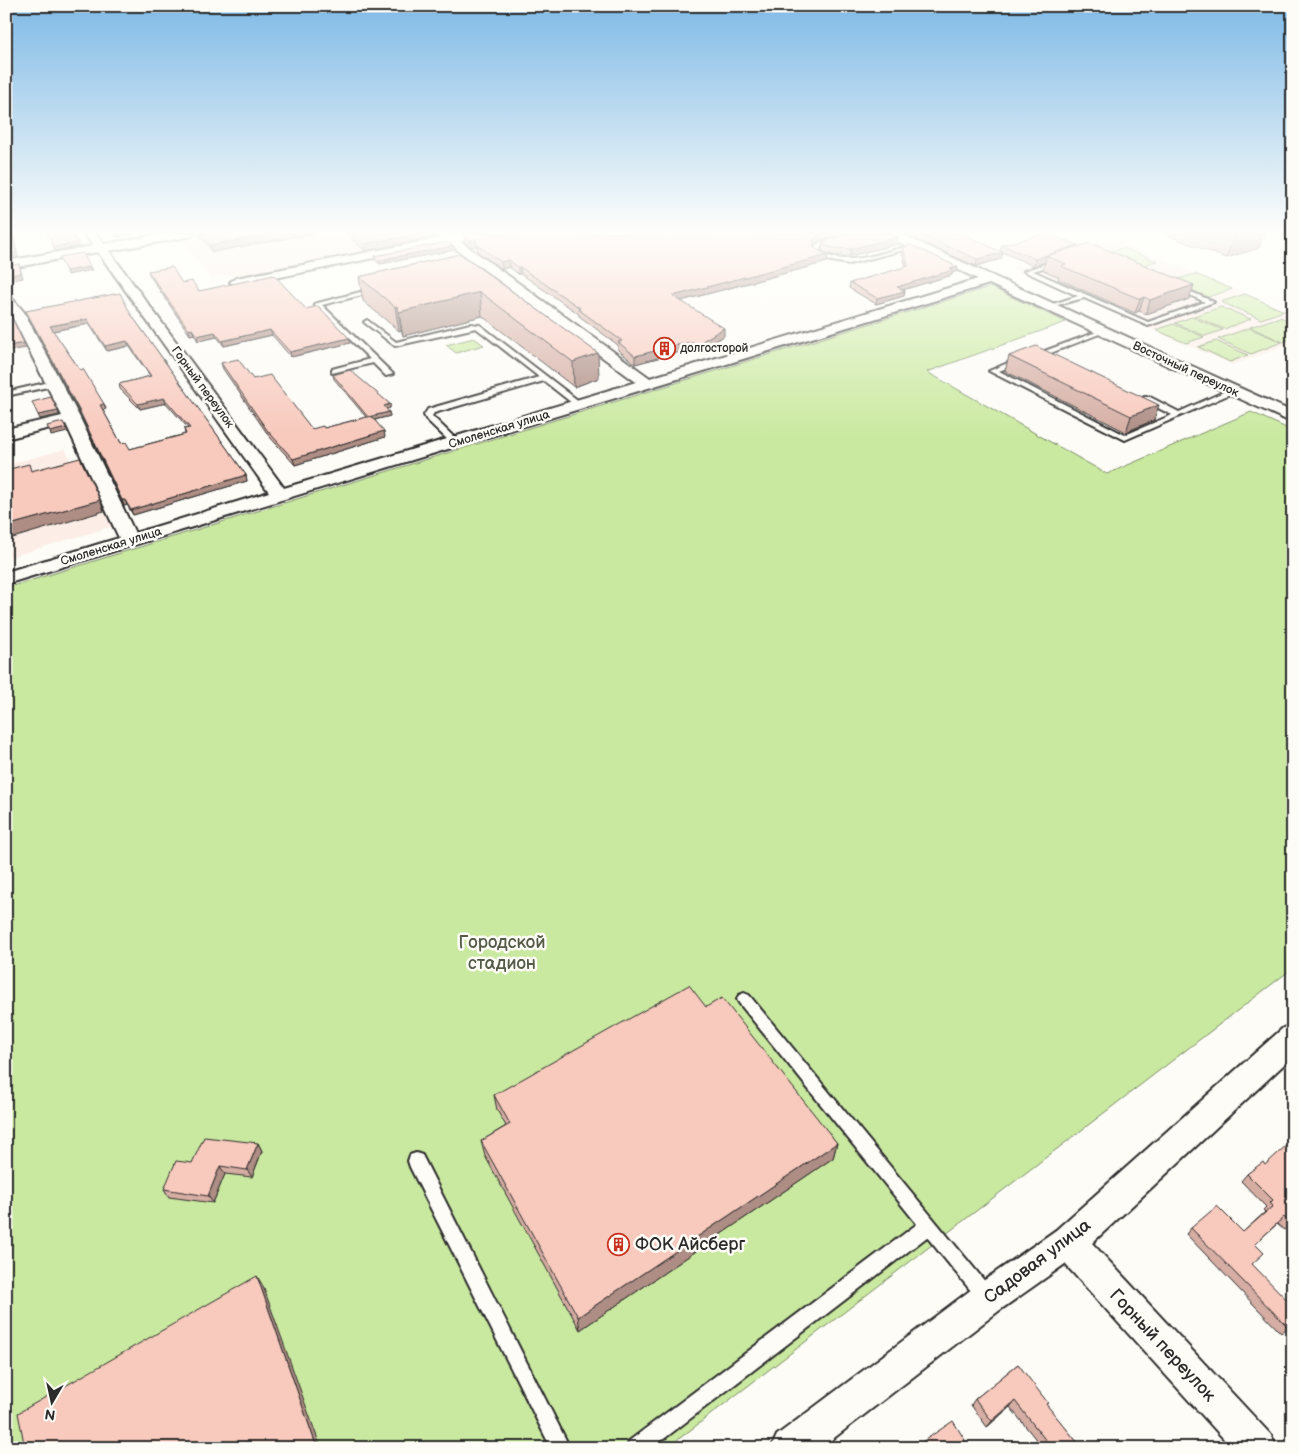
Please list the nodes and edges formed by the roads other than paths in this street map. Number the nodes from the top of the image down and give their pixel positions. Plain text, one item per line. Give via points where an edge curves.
1 (7, 301) edge
2 (140, 301) edge
3 (331, 301) edge
4 (530, 301) edge
5 (920, 301) edge
6 (1040, 301) edge
7 (1068, 301) edge
8 (1095, 301) edge
9 (1208, 301) edge
10 (1052, 306) junction
11 (367, 322) dead end
12 (1104, 331) junction
13 (1047, 352) junction
14 (1056, 356) edge
15 (375, 360) junction
16 (335, 371) dead end
17 (389, 374) dead end
18 (545, 378) junction
19 (54, 383) junction
20 (650, 384) junction
21 (1233, 391) junction
22 (6, 394) edge
23 (1135, 394) edge
24 (580, 405) junction
25 (1179, 414) junction
26 (72, 418) junction
27 (1293, 418) edge
28 (6, 434) edge
29 (455, 442) junction
30 (280, 495) junction
31 (130, 540) junction
32 (6, 578) edge
33 (744, 999) dead end
34 (1293, 1037) edge
35 (416, 1161) dead end
36 (928, 1226) junction
37 (1068, 1242) junction
38 (988, 1298) junction
39 (561, 1448) edge
40 (636, 1448) edge
41 (790, 1448) edge
42 (1258, 1448) edge

1 - 19 street via 17,312
2 - 30 street, Горный переулок
3 - 15 lane via 317,304
4 - 20 street
5 - 20 street, Смоленская улица
6 - 10 street, Восточный переулок
7 - 10 lane
8 - 9 lane via 1148,324 1211,302
10 - 12 street, Восточный переулок
11 - 18 lane via 395,344 478,326
12 - 13 lane
12 - 21 street, Восточный переулок
13 - 14 lane
13 - 25 lane via 993,371 1125,438
15 - 16 lane
15 - 17 lane
18 - 24 lane
18 - 29 lane via 429,413 429,418
19 - 22 lane
19 - 26 street
20 - 24 street, Смоленская улица
21 - 25 lane
21 - 27 street, Восточный переулок
23 - 25 lane
24 - 29 street, Смоленская улица
26 - 28 street
26 - 31 street
29 - 30 street, Смоленская улица
30 - 31 street, Смоленская улица
31 - 32 street, Смоленская улица
33 - 36 lane
34 - 37 street, Садовая улица
35 - 39 lane
36 - 38 lane
36 - 40 lane
37 - 38 street, Садовая улица
37 - 42 street, Горный переулок
38 - 41 street, Садовая улица

